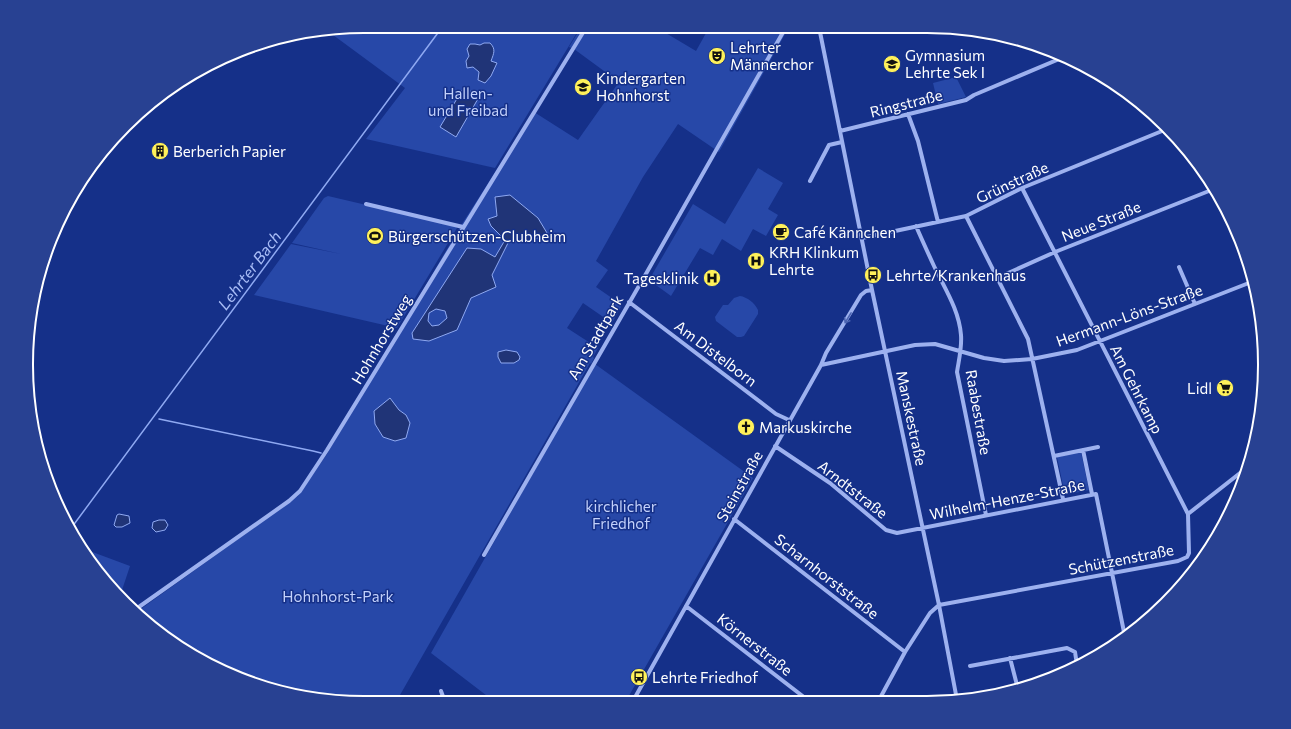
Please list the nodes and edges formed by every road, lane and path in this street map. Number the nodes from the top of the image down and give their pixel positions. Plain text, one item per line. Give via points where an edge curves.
1 (583, 33) edge
2 (782, 33) edge
3 (820, 33) edge
4 (1057, 60) edge
5 (908, 114) junction
6 (1161, 130) edge
7 (840, 131) junction
8 (842, 142) junction
9 (810, 181) dead end
10 (1022, 188) junction
11 (1209, 191) edge
12 (366, 204) dead end
13 (966, 216) junction
14 (938, 222) junction
15 (916, 226) junction
16 (463, 227) junction
17 (862, 238) junction
18 (1055, 252) junction
19 (1179, 267) dead end
20 (997, 278) junction
21 (1248, 283) edge
22 (872, 290) junction
23 (629, 302) junction
24 (1195, 304) junction
25 (1100, 341) junction
26 (885, 351) junction
27 (961, 351) junction
28 (1032, 359) junction
29 (821, 365) junction
30 (789, 420) junction
31 (775, 446) junction
32 (1098, 447) dead end
33 (1083, 450) junction
34 (1054, 456) junction
35 (1239, 474) edge
36 (1094, 494) junction
37 (1063, 499) junction
38 (1188, 514) junction
39 (986, 515) junction
40 (734, 519) junction
41 (922, 529) junction
42 (484, 555) dead end
43 (1112, 572) junction
44 (939, 605) junction
45 (686, 606) junction
46 (139, 607) edge
47 (1124, 630) edge
48 (905, 652) junction
49 (1010, 658) junction
50 (1076, 660) edge
51 (970, 666) dead end
52 (1017, 683) edge
53 (441, 691) dead end
54 (956, 694) edge
55 (443, 696) edge
56 (636, 696) edge
57 (803, 696) edge
58 (881, 696) edge

1 - 16 street, Hohnhorstweg
2 - 23 street, Am Stadtpark
3 - 7 street, Manskestraße
4 - 5 street, Ringstraße via 966,100
5 - 7 street, Ringstraße
5 - 14 street via 918,141
6 - 10 street, Grünstraße
7 - 8 street, Manskestraße
8 - 9 street via 828,145
8 - 17 street, Manskestraße
10 - 13 street, Grünstraße
10 - 18 street, Am Gehrkamp
11 - 18 street, Neue Straße
12 - 16 street
13 - 14 street, Grünstraße
13 - 20 street
14 - 15 street, Grünstraße
15 - 17 street, Grünstraße
15 - 27 street, Raabestraße via 959,318
16 - 46 street, Hohnhorstweg via 300,491
17 - 22 street, Manskestraße
18 - 20 street, Neue Straße
18 - 25 street, Am Gehrkamp
19 - 24 street
20 - 28 street via 1028,339
21 - 24 street, Hermann-Löns-Straße
22 - 26 street, Manskestraße
22 -> 29 street, Steinstraße via 861,295
23 - 30 street, Am Distelborn via 776,414
23 - 42 street, Am Stadtpark
24 - 25 street, Hermann-Löns-Straße
25 - 28 street, Hermann-Löns-Straße via 1077,350
25 - 38 street, Am Gehrkamp
26 - 27 street, Hermann-Löns-Straße via 935,344
26 - 29 street, Hermann-Löns-Straße
26 - 41 street, Manskestraße
27 - 28 street, Hermann-Löns-Straße via 1004,361
27 - 39 street, Raabestraße via 957,372
28 - 34 street
29 - 30 street, Steinstraße
30 - 31 street, Steinstraße
31 - 40 street, Steinstraße
31 - 41 street, Arndtstraße via 830,483 886,530 898,533
32 - 33 street
33 - 34 street
33 - 36 street
34 - 37 street
35 - 38 street
36 - 37 street, Wilhelm-Henze-Straße
36 - 43 street
37 - 39 street, Wilhelm-Henze-Straße
38 - 43 street, Schützenstraße via 1188,557
39 - 41 street, Wilhelm-Henze-Straße
40 - 45 street, Steinstraße
40 - 48 street, Scharnhorststraße
41 - 44 street, Manskestraße
43 - 44 street, Schützenstraße
43 - 47 street
44 - 48 street via 930,613
44 - 54 street, Manskestraße
45 - 56 street, Steinstraße
45 - 57 street, Körnerstraße
48 - 58 street
49 - 50 street via 1067,648 1075,652
49 - 51 street
49 - 52 street
53 - 55 street

